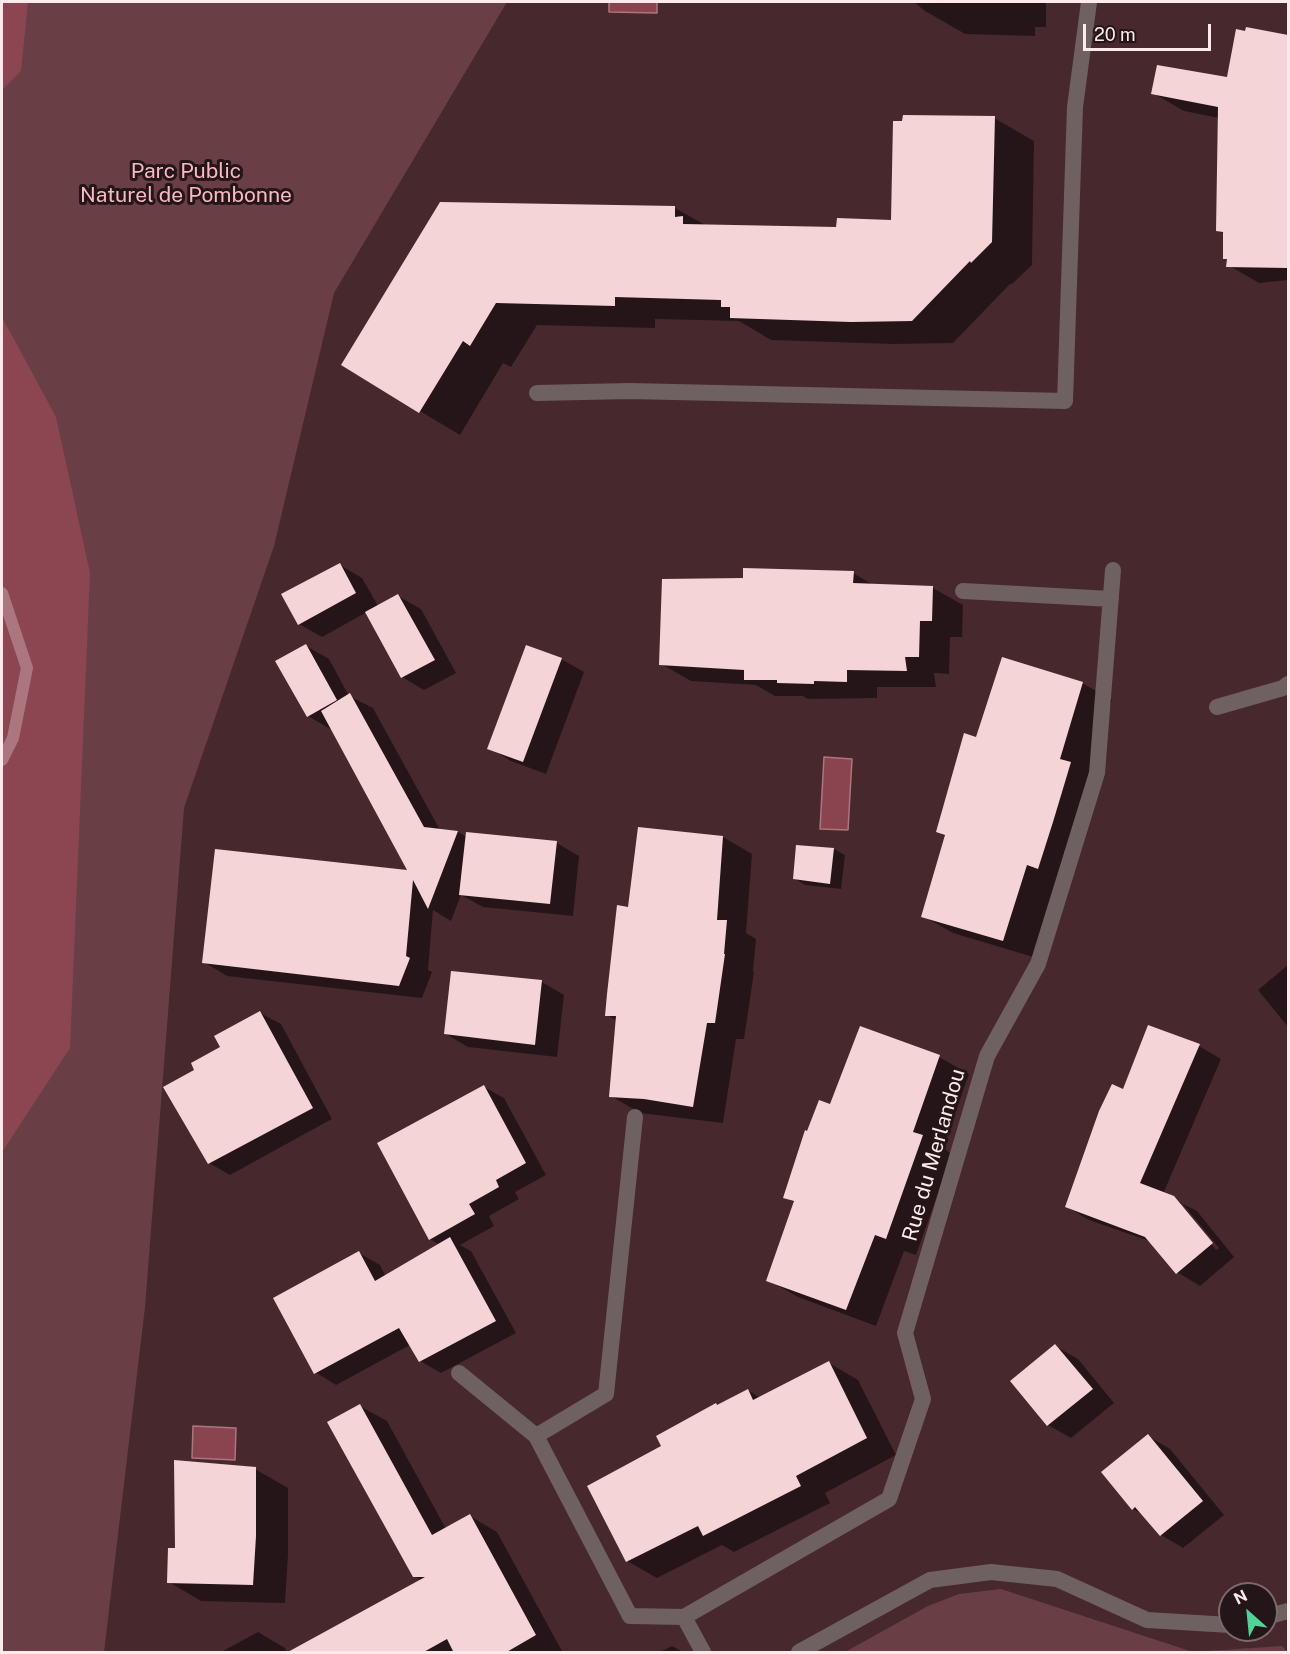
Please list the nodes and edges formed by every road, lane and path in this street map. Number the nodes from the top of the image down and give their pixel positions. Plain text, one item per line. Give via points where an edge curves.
1 (1089, 2) edge
2 (537, 393) dead end
3 (1113, 570) dead end
4 (963, 591) dead end
5 (1111, 600) junction
6 (1288, 684) edge
7 (1217, 706) dead end
8 (634, 1117) dead end
9 (459, 1373) dead end
10 (536, 1436) junction
11 (684, 1617) junction
12 (1218, 1624) edge
13 (703, 1653) edge
14 (799, 1653) edge

1 - 2 street via 1075,106 1065,401 630,391
3 - 5 street, Rue du Merlandou
4 - 5 street
5 - 11 street, Rue du Merlandou via 1097,773 1038,964 987,1056 905,1333 923,1399 889,1499
6 - 7 street
8 - 10 street via 606,1394
9 - 10 street
10 - 11 street via 630,1616
11 - 13 street
12 - 14 street via 1147,1620 1057,1579 991,1572 930,1580

